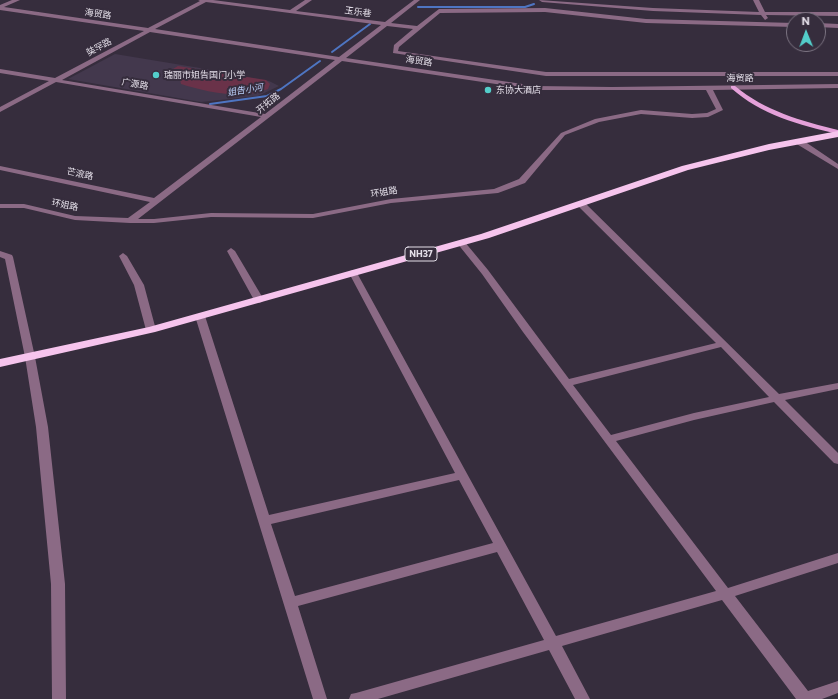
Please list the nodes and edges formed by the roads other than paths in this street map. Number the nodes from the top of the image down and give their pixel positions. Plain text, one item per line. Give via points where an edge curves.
1 (17, 0) edge
2 (204, 0) edge
3 (309, 0) edge
4 (417, 0) edge
5 (542, 0) edge
6 (756, 0) edge
7 (0, 8) edge
8 (651, 10) junction
9 (290, 12) junction
10 (763, 14) junction
11 (838, 14) edge
12 (646, 21) junction
13 (386, 24) junction
14 (769, 25) junction
15 (786, 25) edge
16 (826, 26) edge
17 (838, 26) edge
18 (417, 28) junction
19 (149, 30) junction
20 (341, 59) junction
21 (0, 71) edge
22 (838, 74) edge
23 (55, 80) junction
24 (838, 86) edge
25 (708, 87) junction
26 (733, 88) junction
27 (0, 110) edge
28 (267, 116) junction
29 (838, 133) edge
30 (798, 141) junction
31 (838, 167) edge
32 (0, 168) edge
33 (156, 201) junction
34 (581, 204) junction
35 (0, 206) edge
36 (130, 221) junction
37 (461, 243) junction
38 (231, 251) dead end
39 (0, 254) edge
40 (123, 256) dead end
41 (353, 273) junction
42 (259, 300) junction
43 (200, 316) junction
44 (151, 330) junction
45 (723, 344) junction
46 (30, 357) junction
47 (0, 364) edge
48 (567, 383) junction
49 (838, 386) edge
50 (776, 398) junction
51 (609, 439) junction
52 (837, 459) edge
53 (462, 475) junction
54 (264, 521) junction
55 (501, 546) junction
56 (838, 558) edge
57 (725, 594) junction
58 (290, 602) junction
59 (553, 643) junction
60 (838, 687) edge
61 (59, 699) edge
62 (320, 699) edge
63 (356, 699) edge
64 (583, 699) edge
65 (804, 699) edge

1 - 7 street
2 - 9 street, 玉乐巷
2 - 19 street, 奘罕路
3 - 9 street
4 - 13 street, 开拓路
5 - 8 street
6 - 10 street
7 - 19 street, 海贸路
8 - 10 street
8 - 12 street
9 - 13 street, 玉乐巷
10 - 11 street
10 - 14 street
12 - 14 street
12 - 18 street via 546,10 439,11
13 - 18 street, 玉乐巷
13 - 20 street, 开拓路
14 - 15 street
16 - 17 street
18 - 22 street via 396,46 395,52 546,74
19 - 20 street, 海贸路
19 - 23 street, 奘罕路
20 - 25 street, 海贸路 via 536,88
20 - 28 street, 开拓路
21 - 23 street, 广源路
23 - 27 street, 奘罕路
23 - 28 street, 广源路
24 - 26 street, 海贸路
25 - 26 street, 海贸路
25 - 36 street, 环姐路 via 720,110 692,116 641,112 597,120 563,134 522,181 495,191 391,201 313,216 211,215
26 - 29 main road via 745,99 797,122
28 - 33 street, 开拓路
29 - 30 highway, NH37
30 - 31 street
30 - 34 highway, NH37 via 685,168
32 - 33 street, 芒滚路
33 - 36 street, 开拓路
34 - 37 highway, NH37
34 - 45 street
35 - 36 street, 环姐路 via 24,206 75,218
37 - 41 highway, NH37
37 - 48 street
38 - 42 street
39 - 46 street via 10,258
40 - 44 street via 139,285
41 - 42 highway, NH37
41 - 53 street
42 - 43 highway, NH37
43 - 44 highway, NH37
43 - 54 street
44 - 46 highway, NH37
45 - 48 street
45 - 50 street
46 - 47 highway, NH37
46 - 61 street via 42,427 58,584
48 - 51 street
49 - 50 street
50 - 51 street
50 - 52 street
51 - 57 street
53 - 54 street
53 - 55 street
54 - 58 street
55 - 58 street
55 - 59 street
56 - 57 street
57 - 59 street
57 - 65 street
58 - 62 street
59 - 63 street
59 - 64 street
60 - 65 street

